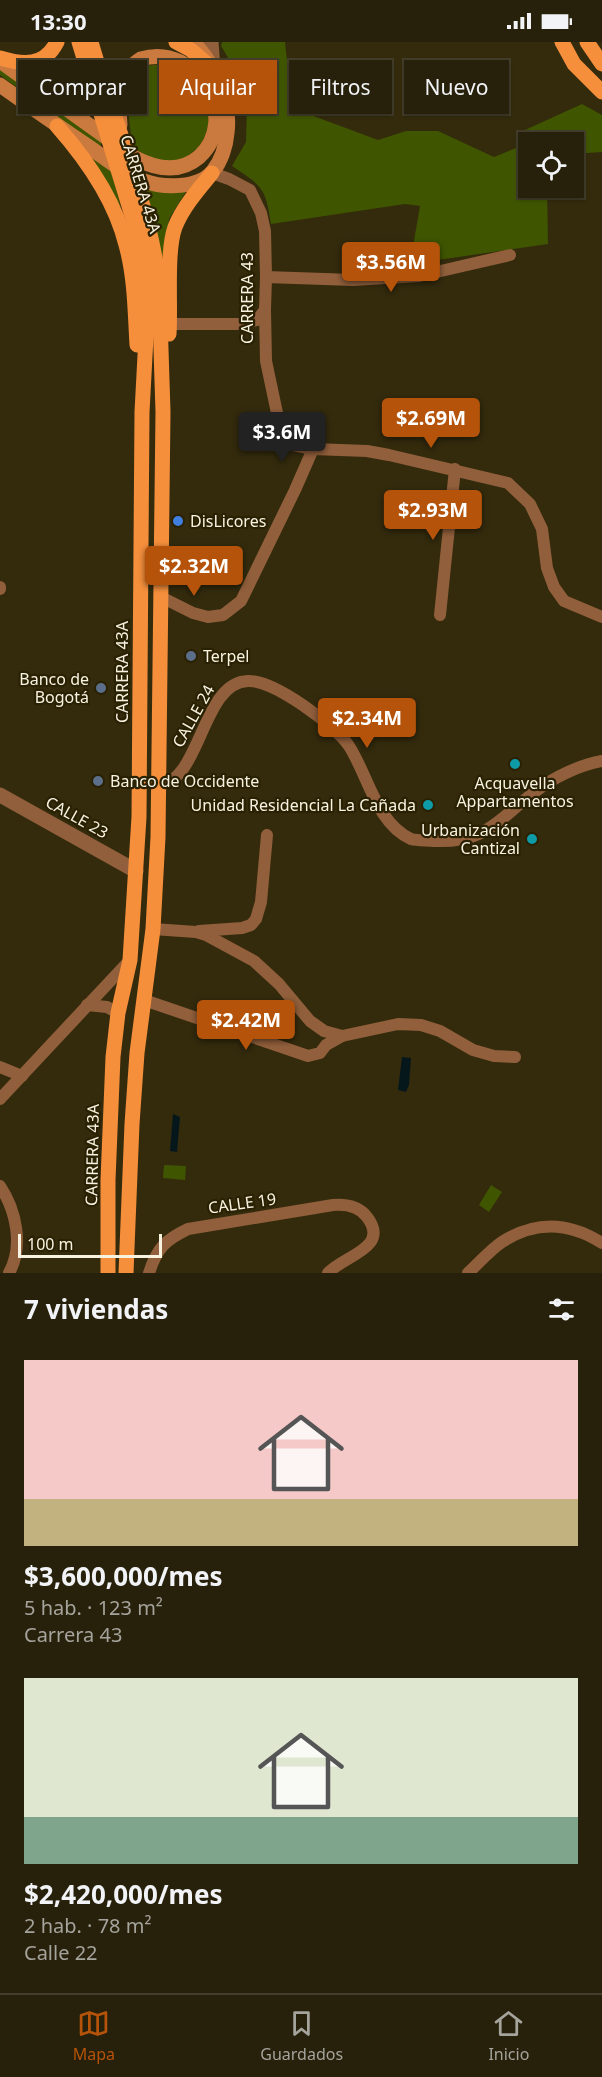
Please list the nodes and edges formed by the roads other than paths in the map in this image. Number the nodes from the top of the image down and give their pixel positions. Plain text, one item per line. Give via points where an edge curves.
1 (57, 42) edge
2 (79, 42) edge
3 (91, 42) edge
4 (176, 42) edge
5 (194, 42) edge
6 (211, 42) edge
7 (562, 42) edge
8 (587, 42) edge
9 (0, 59) edge
10 (203, 60) edge
11 (207, 60) edge
12 (212, 60) edge
13 (602, 64) edge
14 (0, 85) edge
15 (602, 92) edge
16 (227, 114) edge
17 (57, 126) junction
18 (122, 141) junction
19 (212, 173) junction
20 (510, 255) dead end
21 (267, 277) junction
22 (265, 309) junction
23 (159, 320) junction
24 (242, 324) junction
25 (265, 342) junction
26 (142, 412) junction
27 (293, 445) junction
28 (313, 449) junction
29 (455, 470) junction
30 (301, 474) junction
31 (161, 597) junction
32 (440, 615) dead end
33 (602, 617) edge
34 (602, 761) edge
35 (159, 785) junction
36 (0, 795) edge
37 (267, 834) dead end
38 (136, 871) junction
39 (153, 929) junction
40 (232, 929) junction
41 (196, 932) junction
42 (222, 942) junction
43 (130, 960) junction
44 (144, 1000) junction
45 (87, 1005) junction
46 (118, 1013) junction
47 (324, 1031) junction
48 (342, 1036) junction
49 (326, 1046) junction
50 (515, 1057) dead end
51 (0, 1067) edge
52 (22, 1076) junction
53 (0, 1099) edge
54 (0, 1186) edge
55 (602, 1243) edge
56 (7, 1270) edge
57 (108, 1273) edge
58 (126, 1273) edge
59 (149, 1273) edge
60 (327, 1273) edge
61 (468, 1273) edge

1 - 9 main road via 45,57 35,62
2 - 23 main road, CARRERA 43A, bridge via 140,242
3 - 18 main road, CARRERA 43A, bridge
4 - 10 main road
5 - 11 main road
6 - 12 street
7 - 15 main road via 574,64
8 - 13 main road
9 - 18 main road, bridge via 135,158 165,169 193,162 209,145 215,103 197,66 181,54 162,52 140,60 121,87
14 - 17 main road
16 - 19 main road via 223,152
17 - 19 main road via 145,181 187,184
17 - 26 main road via 98,181 126,244 132,275
18 - 23 main road, CARRERA 43A, bridge via 155,255
19 - 21 street, CARRERA 43 via 242,185 254,195 265,231
19 - 23 main road via 175,228
20 - 21 street via 419,276 353,280
21 - 22 street, CARRERA 43
22 - 24 street via 257,320
22 - 25 street, CARRERA 43
23 - 24 street
23 - 26 main road, CARRERA 43A
23 - 31 main road, CARRERA 43A via 163,412
24 - 25 street
25 - 27 street, CARRERA 43 via 277,413
26 - 38 main road, CARRERA 43A
27 - 28 street
27 - 30 street, CARRERA 43
28 - 29 street via 367,451
28 - 30 street
29 - 32 street
29 - 33 street via 508,483 530,504 542,529 547,568 554,587 564,601
30 - 31 street via 241,602 223,615 208,617
31 - 35 main road, CARRERA 43A
34 - 35 street, CALLE 24 via 537,790 488,831 443,841 413,840 389,820 349,746 328,724 272,687 246,681 228,687 211,712 192,755 173,780
35 - 39 main road, CARRERA 43A
36 - 38 street, CALLE 23
37 - 40 street via 256,919 251,925
38 - 43 main road, CARRERA 43A
39 - 41 street
39 - 44 main road, CARRERA 43A
40 - 41 street
40 - 42 street
41 - 42 street
42 - 47 street via 254,961
43 - 45 street
43 - 46 main road, CARRERA 43A
44 - 49 street via 308,1056 320,1053
44 - 58 main road, CARRERA 43A via 132,1112
45 - 46 street
45 - 52 street
46 - 57 main road, CARRERA 43A via 110,1127
47 - 48 street
47 - 49 street
48 - 49 street
48 - 50 street via 398,1024 421,1025 473,1050
51 - 52 street
52 - 53 street
54 - 56 street via 12,1208 18,1241 15,1260
55 - 61 street via 586,1233 551,1226 526,1229 501,1243
59 - 60 street, CALLE 19 via 160,1248 188,1229 333,1205 363,1210 374,1230 370,1245

